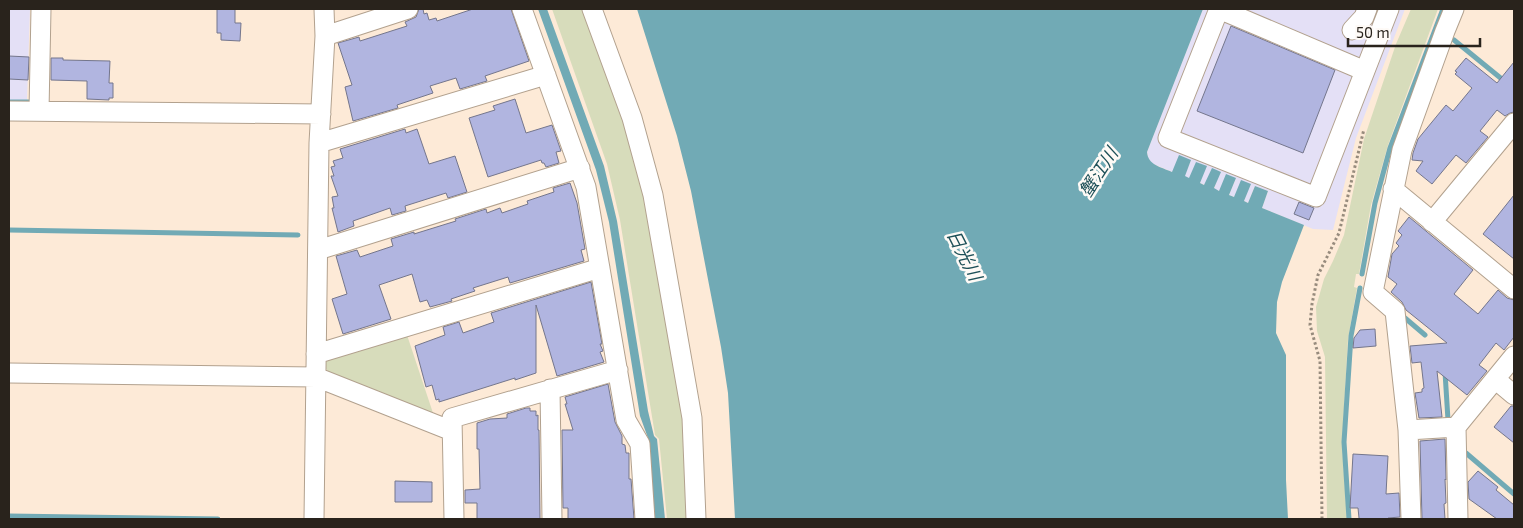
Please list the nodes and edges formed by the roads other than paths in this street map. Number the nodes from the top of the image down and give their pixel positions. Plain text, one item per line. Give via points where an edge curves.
1 (40, 9) edge
2 (324, 9) edge
3 (408, 9) edge
4 (522, 9) edge
5 (592, 9) edge
6 (1219, 9) edge
7 (1367, 9) edge
8 (1389, 9) edge
9 (1454, 9) edge
10 (1352, 30) dead end
11 (325, 36) junction
12 (1365, 71) junction
13 (546, 75) junction
14 (9, 111) edge
15 (39, 111) junction
16 (321, 114) junction
17 (1514, 123) edge
18 (319, 144) junction
19 (580, 168) junction
20 (1393, 189) junction
21 (1432, 222) junction
22 (318, 250) junction
23 (600, 268) junction
24 (1514, 289) edge
25 (316, 354) junction
26 (1514, 356) edge
27 (618, 370) junction
28 (9, 373) edge
29 (316, 377) junction
30 (1495, 379) junction
31 (550, 389) junction
32 (1514, 396) edge
33 (1456, 427) junction
34 (1408, 430) junction
35 (452, 431) junction
36 (314, 519) edge
37 (454, 519) edge
38 (552, 519) edge
39 (645, 519) edge
40 (696, 519) edge
41 (1411, 519) edge
42 (1458, 519) edge

1 - 15 street
2 - 11 street
3 - 11 street
4 - 13 street
5 - 40 street via 632,118 653,195 692,418
6 - 12 street
6 - 12 street via 1168,138 1316,196
7 - 10 street
8 - 12 street
9 - 20 street via 1402,150
11 - 16 street
13 - 18 street
13 - 19 street
14 - 15 street
15 - 16 street
16 - 18 street
17 - 21 street
18 - 22 street
19 - 22 street
19 - 23 street
20 - 21 street
20 - 34 street via 1373,292 1395,311
21 - 24 street
22 - 25 street
23 - 25 street
23 - 27 street
25 - 29 street
26 - 30 street
27 - 31 street
27 - 39 street via 626,420 640,444
28 - 29 street
29 - 35 street
29 - 36 street
30 - 32 street
30 - 33 street
31 - 35 street via 452,418
31 - 38 street
33 - 34 street
33 - 42 street
34 - 41 street
35 - 37 street

